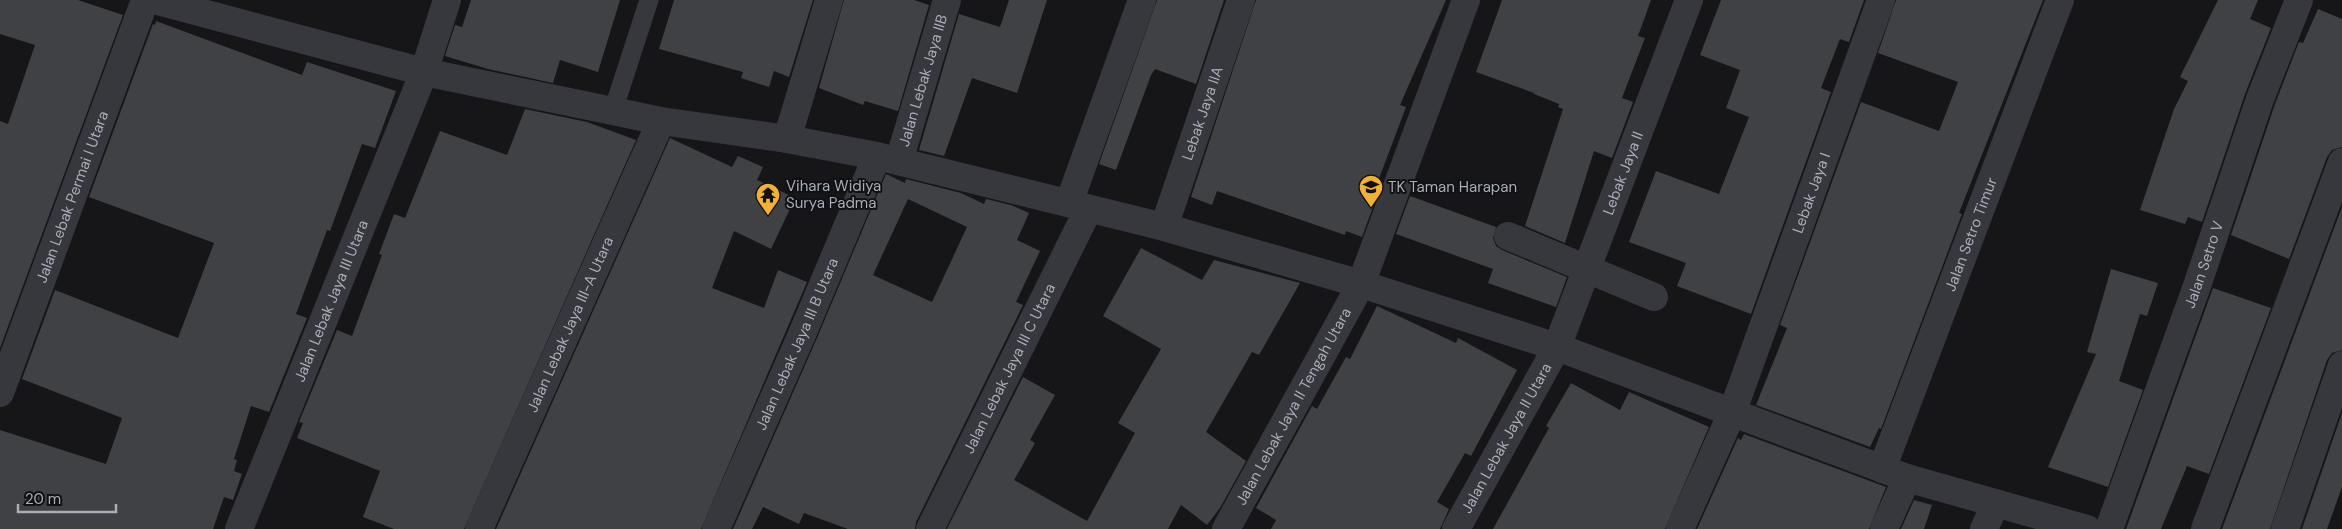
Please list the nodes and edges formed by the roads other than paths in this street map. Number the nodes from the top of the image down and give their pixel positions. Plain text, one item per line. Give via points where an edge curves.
1 (145, 0) edge
2 (154, 0) edge
3 (447, 0) edge
4 (650, 0) edge
5 (829, 0) edge
6 (947, 0) edge
7 (1142, 0) edge
8 (1242, 0) edge
9 (1466, 0) edge
10 (1689, 0) edge
11 (1881, 0) edge
12 (2060, 0) edge
13 (2299, 0) edge
14 (193, 5) edge
15 (424, 72) junction
16 (613, 110) junction
17 (661, 121) junction
18 (788, 139) junction
19 (888, 158) junction
20 (2342, 162) edge
21 (1079, 206) junction
22 (1164, 227) junction
23 (1508, 236) dead end
24 (1587, 268) junction
25 (1361, 284) junction
26 (1654, 297) dead end
27 (1557, 347) junction
28 (2342, 365) edge
29 (0, 393) edge
30 (1732, 413) junction
31 (1894, 474) junction
32 (1990, 517) edge
33 (2081, 528) edge
34 (239, 529) edge
35 (478, 529) edge
36 (716, 529) edge
37 (930, 529) edge
38 (1226, 529) edge
39 (1456, 529) edge
40 (1680, 529) edge
41 (1884, 529) edge
42 (2109, 529) edge
43 (2205, 529) edge
44 (2284, 529) edge

1 - 29 street, Jalan Lebak Permai I Utara
2 - 14 street
3 - 15 street, Jalan Lebak Jaya III Utara
4 - 16 lane
5 - 18 street
6 - 19 street, Jalan Lebak Jaya IIB
7 - 21 street, Jalan Lebak Jaya III C Utara
8 - 22 street, Lebak Jaya IIA
9 - 25 street, Jalan Lebak Jaya II Tengah Utara
10 - 24 street, Lebak Jaya II
11 - 30 street, Lebak Jaya I
12 - 31 street, Jalan Setro Timur
13 - 42 street, Jalan Setro V via 2260,99
14 - 15 street
15 - 16 street
15 - 34 street, Jalan Lebak Jaya III Utara
16 - 17 street
17 - 18 street
17 - 35 street, Jalan Lebak Jaya III-A Utara
18 - 19 street
19 - 21 street
19 - 36 street, Jalan Lebak Jaya III B Utara via 803,332
20 - 43 street
21 - 22 street
21 - 37 street, Jalan Lebak Jaya III C Utara
22 - 25 street
23 - 24 street
24 - 26 street
24 - 27 street, Lebak Jaya II
25 - 27 street
25 - 38 street, Jalan Lebak Jaya II Tengah Utara
27 - 30 street
27 - 39 street, Jalan Lebak Jaya II Utara
28 - 44 street
30 - 31 street
30 - 40 street, Lebak Jaya I
31 - 32 street
31 - 41 street, Jalan Setro Timur
32 - 33 street

